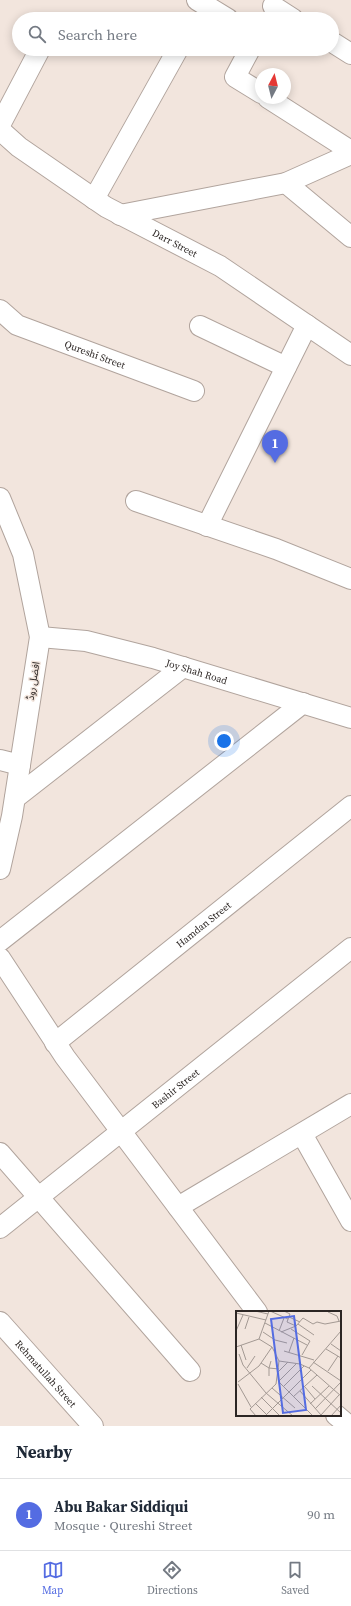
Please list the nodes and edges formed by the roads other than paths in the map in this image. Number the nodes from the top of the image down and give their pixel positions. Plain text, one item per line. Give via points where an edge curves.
1 (198, 8) edge
2 (209, 12) edge
3 (339, 46) edge
4 (351, 54) edge
5 (36, 56) edge
6 (174, 56) edge
7 (246, 56) edge
8 (255, 89) edge
9 (277, 104) edge
10 (0, 125) edge
11 (0, 130) edge
12 (351, 151) edge
13 (351, 154) edge
14 (286, 183) junction
15 (94, 199) junction
16 (120, 215) junction
17 (351, 237) edge
18 (0, 310) edge
19 (307, 325) junction
20 (200, 326) dead end
21 (351, 355) edge
22 (286, 367) junction
23 (194, 391) dead end
24 (0, 498) edge
25 (136, 501) dead end
26 (207, 526) junction
27 (351, 580) edge
28 (40, 637) junction
29 (182, 666) junction
30 (303, 703) junction
31 (351, 718) edge
32 (0, 760) edge
33 (20, 765) junction
34 (15, 798) junction
35 (351, 806) edge
36 (0, 869) edge
37 (0, 941) edge
38 (351, 948) edge
39 (0, 958) edge
40 (55, 1043) junction
41 (351, 1104) edge
42 (122, 1132) junction
43 (302, 1134) junction
44 (0, 1153) edge
45 (39, 1197) junction
46 (178, 1207) junction
47 (351, 1221) edge
48 (0, 1228) edge
49 (256, 1311) edge
50 (0, 1322) edge
51 (190, 1371) dead end
52 (337, 1416) edge
53 (93, 1426) edge
54 (349, 1426) edge

1 - 2 street
3 - 4 street
5 - 10 street
6 - 15 street
7 - 8 street via 235,77
9 - 12 street
11 - 15 street, Darr Street via 19,147
13 - 14 street
14 - 16 street
14 - 17 street
15 - 16 street, Darr Street
16 - 19 street, Darr Street via 220,266
18 - 23 street, Qureshi Street via 17,325
19 - 21 street, Darr Street
19 - 22 street
20 - 22 street
22 - 26 street
24 - 28 street, افضل روڈ via 23,554
25 - 26 street
26 - 27 street via 276,549
28 - 29 street, Joy Shah Road via 86,641
28 - 33 street, افضل روڈ
29 - 30 street, Joy Shah Road
29 - 34 street
30 - 31 street, Joy Shah Road
30 - 37 street
32 - 33 street
33 - 34 street, افضل روڈ
34 - 36 street, افضل روڈ
35 - 40 street, Hamdan Street
38 - 42 street, Bashir Street
39 - 40 street
40 - 42 street
41 - 43 street
42 - 45 street, Bashir Street
42 - 46 street
43 - 46 street
43 - 47 street
44 - 45 street
45 - 48 street, Bashir Street
45 - 51 street
46 - 49 street
50 - 53 street, Rehmatullah Street
52 - 54 street

